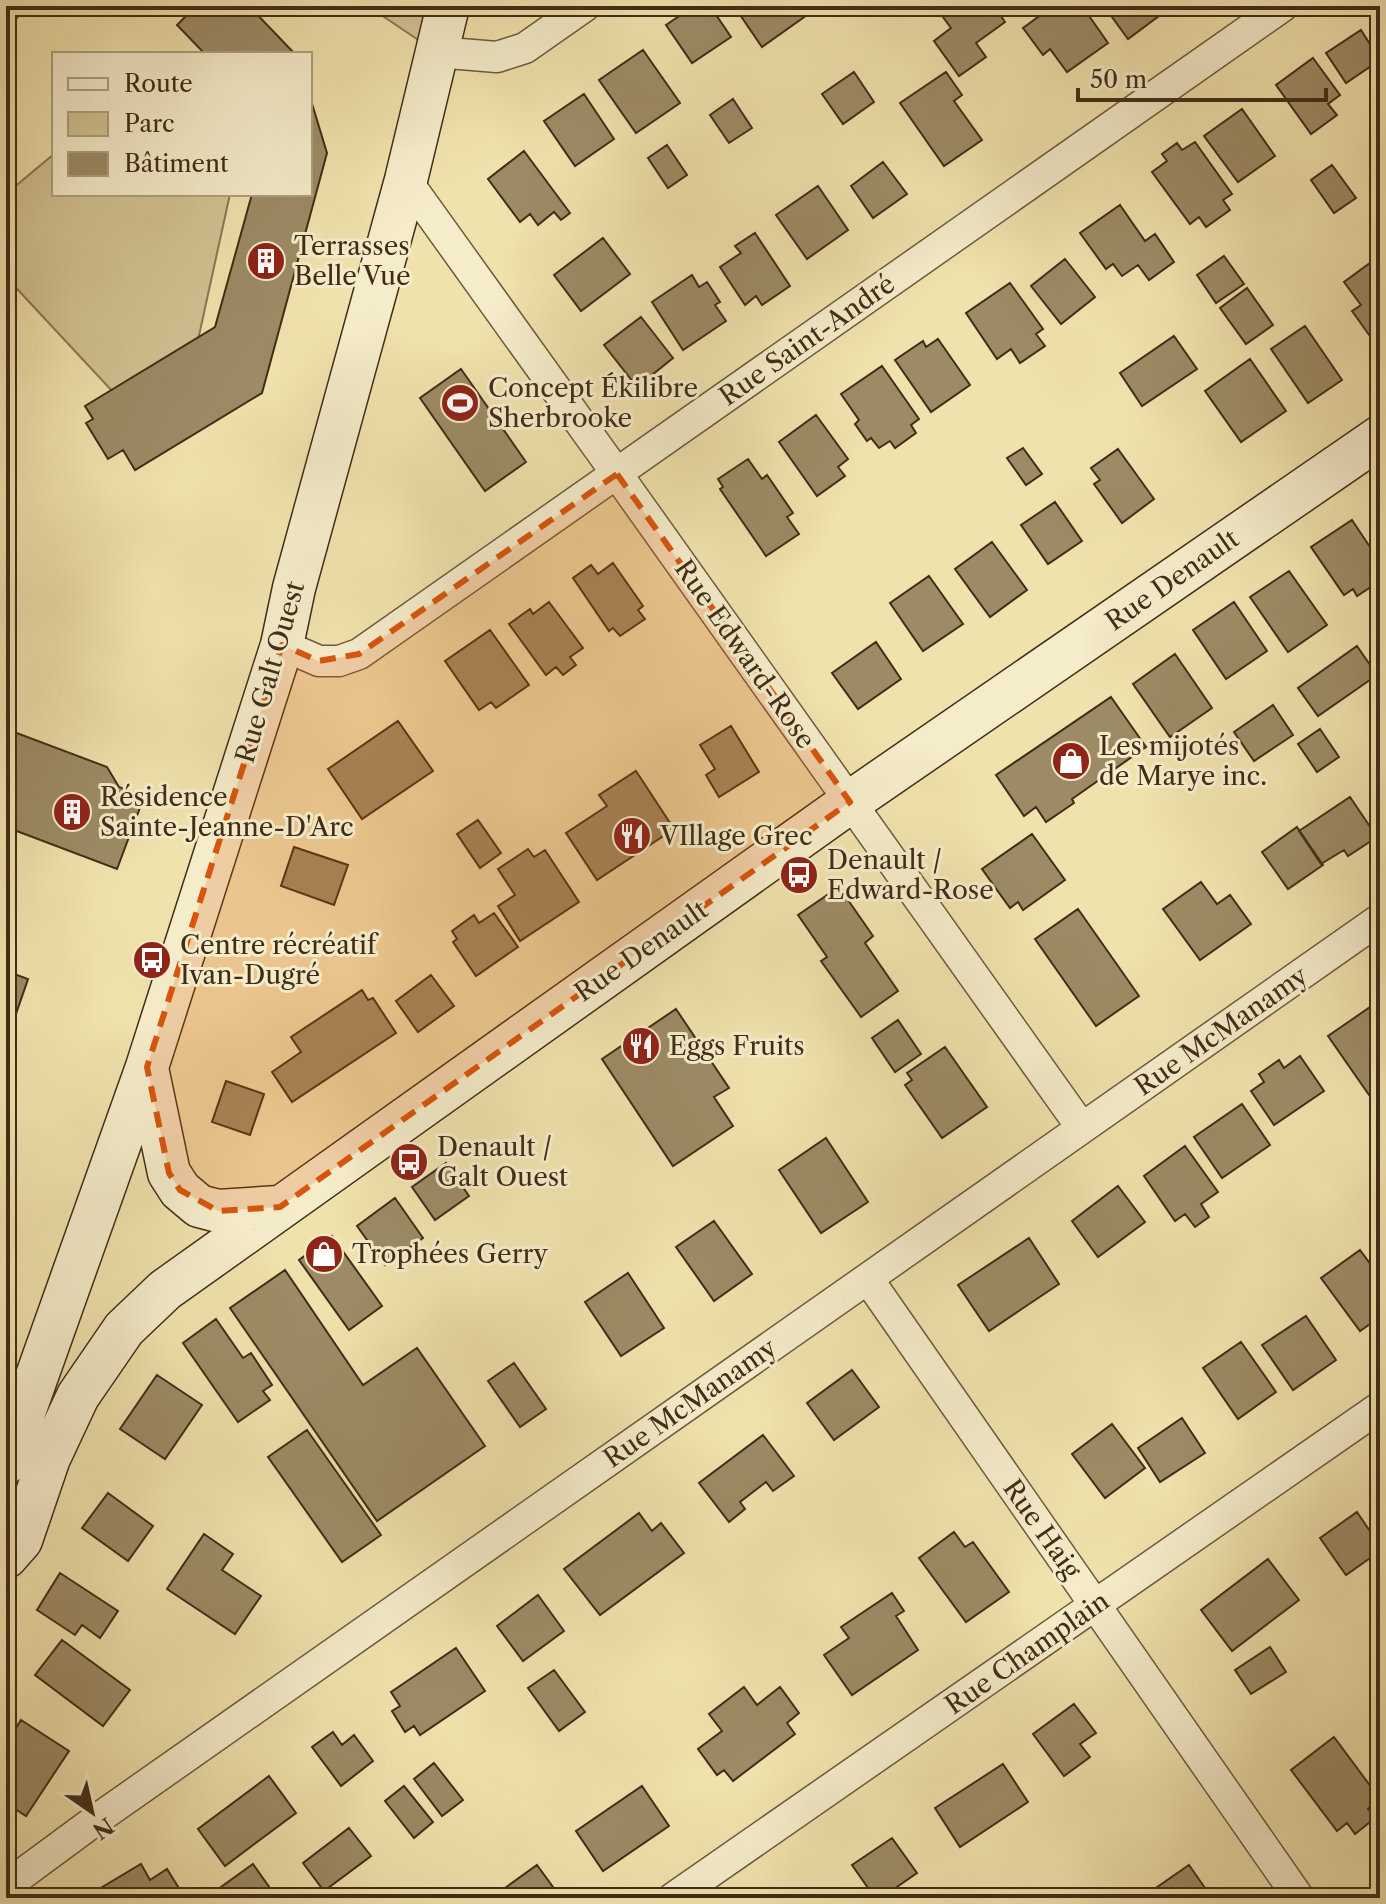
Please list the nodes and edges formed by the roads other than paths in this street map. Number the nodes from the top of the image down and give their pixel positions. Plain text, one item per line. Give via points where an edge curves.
1 (448, 6) edge
2 (585, 6) edge
3 (1283, 6) edge
4 (436, 52) junction
5 (406, 180) junction
6 (1380, 437) edge
7 (617, 474) junction
8 (282, 645) junction
9 (850, 802) junction
10 (1380, 919) edge
11 (147, 1067) junction
12 (1082, 1128) junction
13 (280, 1207) junction
14 (868, 1279) junction
15 (1380, 1407) edge
16 (6, 1463) edge
17 (6, 1557) edge
18 (1095, 1606) junction
19 (6, 1894) edge
20 (673, 1898) edge
21 (1299, 1898) edge

1 - 4 main road, Rue Galt Ouest
2 - 4 street via 525,48 497,57
3 - 7 street, Rue Saint-André
4 - 5 main road, Rue Galt Ouest
5 - 7 street, Rue Edward-Rose
5 - 8 main road, Rue Galt Ouest
6 - 9 main road, Rue Denault
7 - 8 street, Rue Saint-André via 359,654 319,661
7 - 9 street, Rue Edward-Rose
8 - 11 main road, Rue Galt Ouest
9 - 12 street, Rue Edward-Rose
9 - 13 main road, Rue Denault
10 - 12 street, Rue McManamy
11 - 13 main road via 169,1173 180,1190 199,1206 218,1211
11 - 16 main road, Rue Galt Ouest
12 - 14 street, Rue McManamy
13 - 17 main road, Rue Denault via 165,1290 124,1329 78,1396 49,1458 21,1540
14 - 18 street, Rue Haig
14 - 19 street, Rue McManamy via 86,1827 21,1875
15 - 18 street, Rue Champlain
18 - 20 street, Rue Champlain
18 - 21 street, Rue Haig

